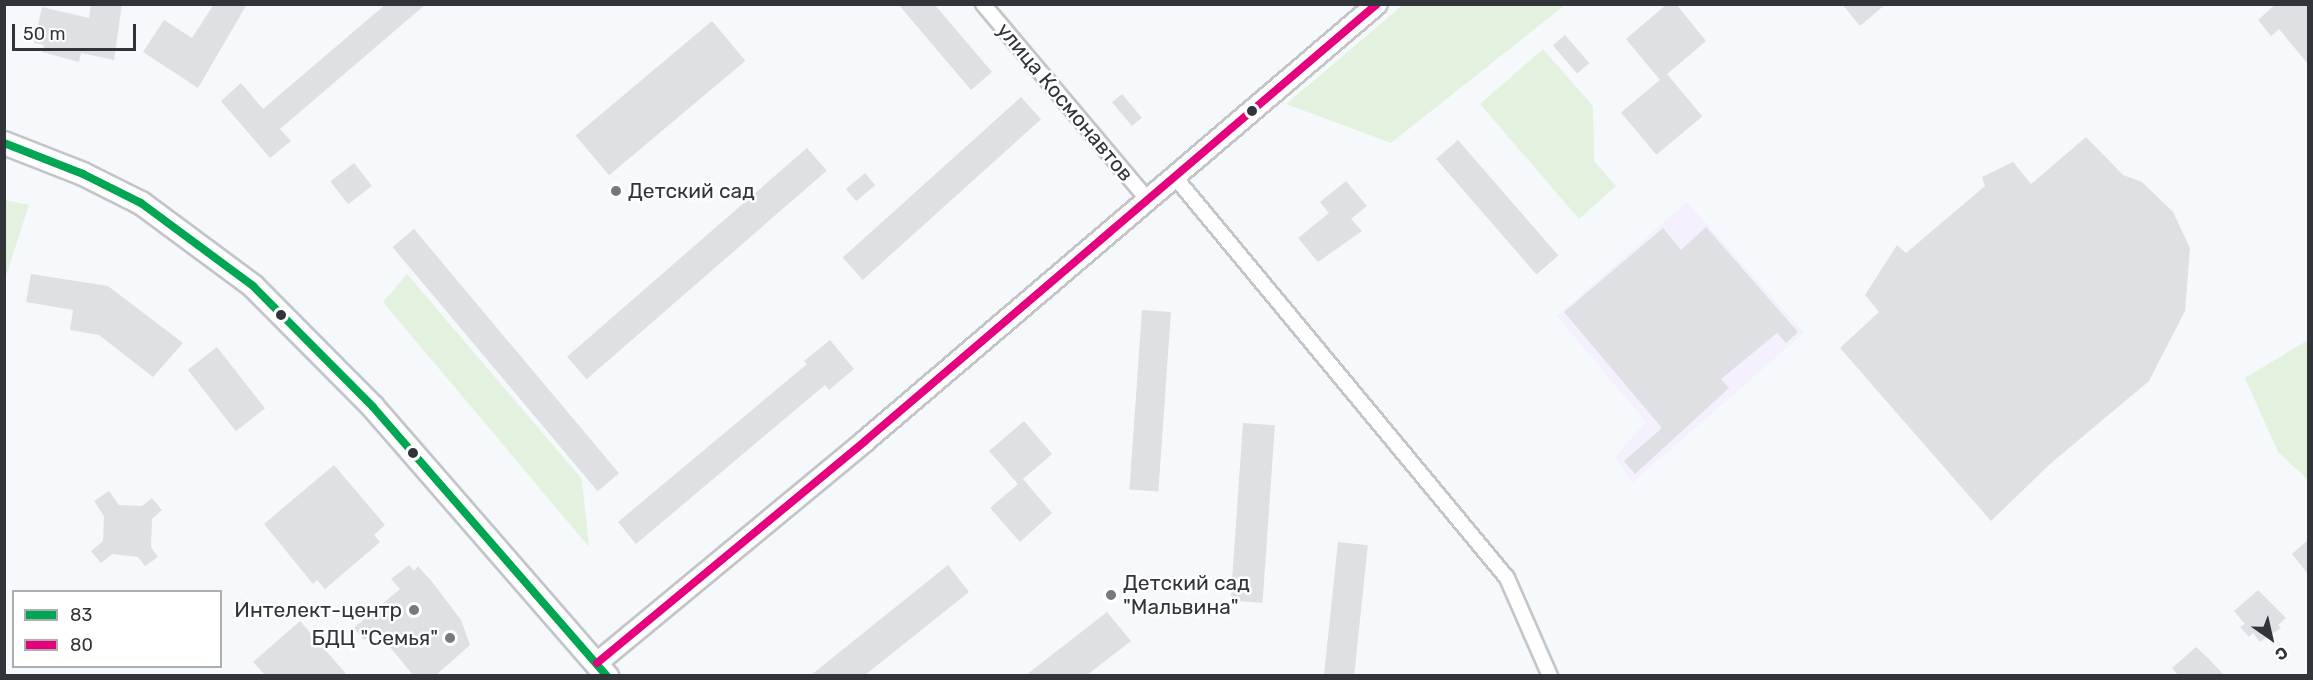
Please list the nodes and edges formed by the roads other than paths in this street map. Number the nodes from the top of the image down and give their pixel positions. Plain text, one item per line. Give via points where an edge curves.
1 (983, 4) edge
2 (1377, 4) edge
3 (4, 143) edge
4 (1174, 176) junction
5 (1147, 200) junction
6 (602, 669) edge
7 (1550, 675) edge

1 - 5 street, улица Космонавтов
2 - 4 street
3 - 6 main road via 83,174 141,203 252,286 365,399
4 - 5 street
4 - 7 street via 1507,578
5 - 6 street

